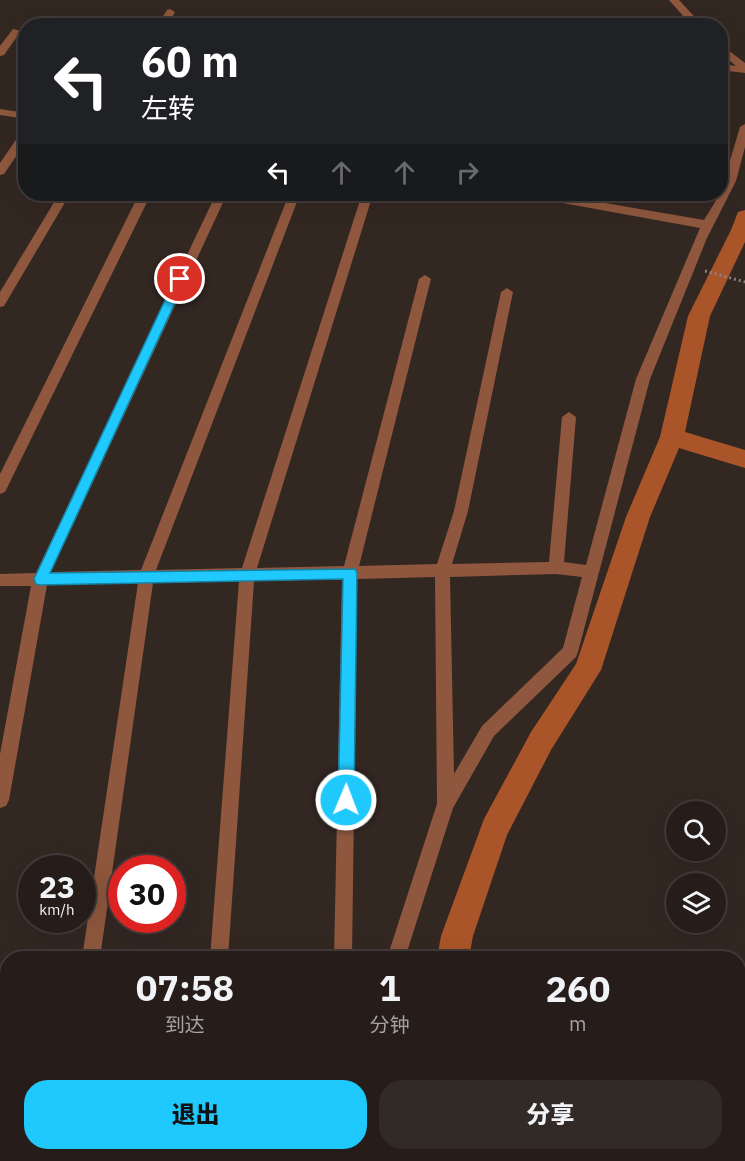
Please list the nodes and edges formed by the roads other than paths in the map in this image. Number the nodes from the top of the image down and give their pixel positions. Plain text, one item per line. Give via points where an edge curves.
1 (674, 0) edge
2 (170, 12) dead end
3 (167, 18) edge
4 (691, 18) edge
5 (16, 31) dead end
6 (0, 53) edge
7 (728, 54) edge
8 (728, 68) edge
9 (745, 69) edge
10 (0, 112) edge
11 (18, 115) edge
12 (745, 127) edge
13 (18, 145) edge
14 (0, 171) edge
15 (728, 185) edge
16 (60, 201) edge
17 (142, 201) edge
18 (217, 201) edge
19 (291, 201) edge
20 (365, 201) edge
21 (574, 201) edge
22 (720, 201) edge
23 (708, 225) junction
24 (424, 279) dead end
25 (507, 292) dead end
26 (0, 303) edge
27 (569, 417) dead end
28 (0, 488) edge
29 (556, 568) junction
30 (442, 571) junction
31 (592, 572) junction
32 (350, 573) junction
33 (247, 576) junction
34 (146, 577) junction
35 (40, 579) junction
36 (0, 580) edge
37 (0, 800) edge
38 (446, 804) junction
39 (92, 951) edge
40 (220, 951) edge
41 (343, 951) edge
42 (398, 951) edge

1 - 4 street
2 - 3 street
5 - 6 street
7 - 9 street
8 - 9 street
10 - 11 street
12 - 15 street
13 - 14 street
16 - 26 street
17 - 28 street
18 - 35 street
19 - 34 street
20 - 33 street
21 - 23 street
22 - 23 street
23 - 31 street via 643,379
24 - 32 street
25 - 30 street via 461,511
27 - 29 street
29 - 30 street
29 - 31 street
30 - 32 street
30 - 38 street
31 - 38 street via 570,652 488,731
32 - 33 street
32 - 41 street
33 - 34 street
33 - 40 street
34 - 35 street
34 - 39 street
35 - 36 street
35 - 37 street
38 - 42 street

